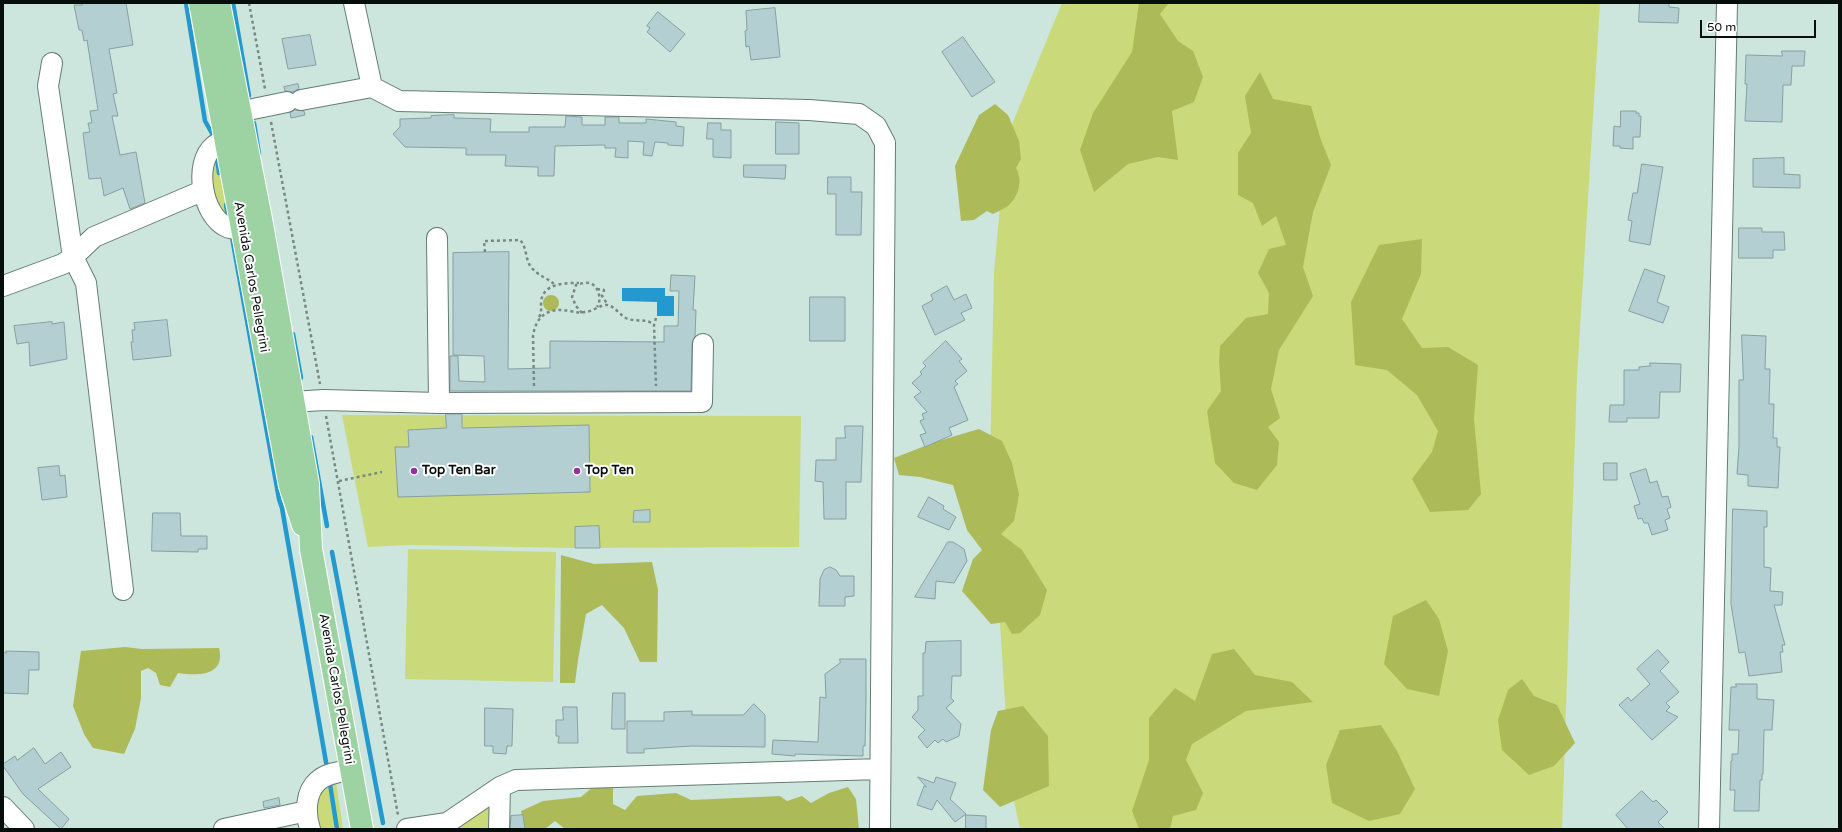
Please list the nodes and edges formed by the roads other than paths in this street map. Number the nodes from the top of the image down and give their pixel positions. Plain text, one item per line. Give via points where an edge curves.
1 (200, 3) edge
2 (219, 3) edge
3 (354, 3) edge
4 (1727, 3) edge
5 (52, 63) dead end
6 (372, 87) junction
7 (230, 114) junction
8 (226, 141) junction
9 (202, 191) junction
10 (252, 226) junction
11 (437, 238) dead end
12 (73, 257) junction
13 (3, 286) edge
14 (703, 344) dead end
15 (284, 402) junction
16 (439, 403) junction
17 (122, 590) dead end
18 (880, 769) junction
19 (351, 770) junction
20 (500, 787) junction
21 (3, 807) edge
22 (308, 820) edge
23 (418, 827) edge
24 (24, 829) edge
25 (224, 829) edge
26 (362, 829) edge
27 (499, 829) edge
28 (880, 829) edge
29 (1709, 829) edge

1 - 7 main road, Avenida Carlos Pellegrini
2 - 7 main road, Avenida Carlos Pellegrini
3 - 6 street
4 - 29 street
5 - 12 street via 48,86
6 - 7 street
6 - 18 street via 399,101 809,110 860,114 876,126 885,143
7 - 8 main road, Avenida Carlos Pellegrini
7 - 10 main road, Avenida Carlos Pellegrini
8 - 9 street via 214,145 208,155 203,169
8 - 10 main road, Avenida Carlos Pellegrini
9 - 10 street via 217,220 227,228
9 - 12 street via 94,236
10 - 15 main road, Avenida Carlos Pellegrini
11 - 16 street
12 - 13 street via 64,264
12 - 17 street via 86,283
14 - 16 street via 702,402
15 - 16 street via 323,400
15 - 19 main road, Avenida Carlos Pellegrini via 290,486 312,549
18 - 20 street via 516,780
18 - 28 street
19 - 22 street via 328,775 318,781 308,798
19 - 26 main road, Avenida Carlos Pellegrini
20 - 23 street via 447,823
20 - 27 street
21 - 24 street
22 - 25 street

